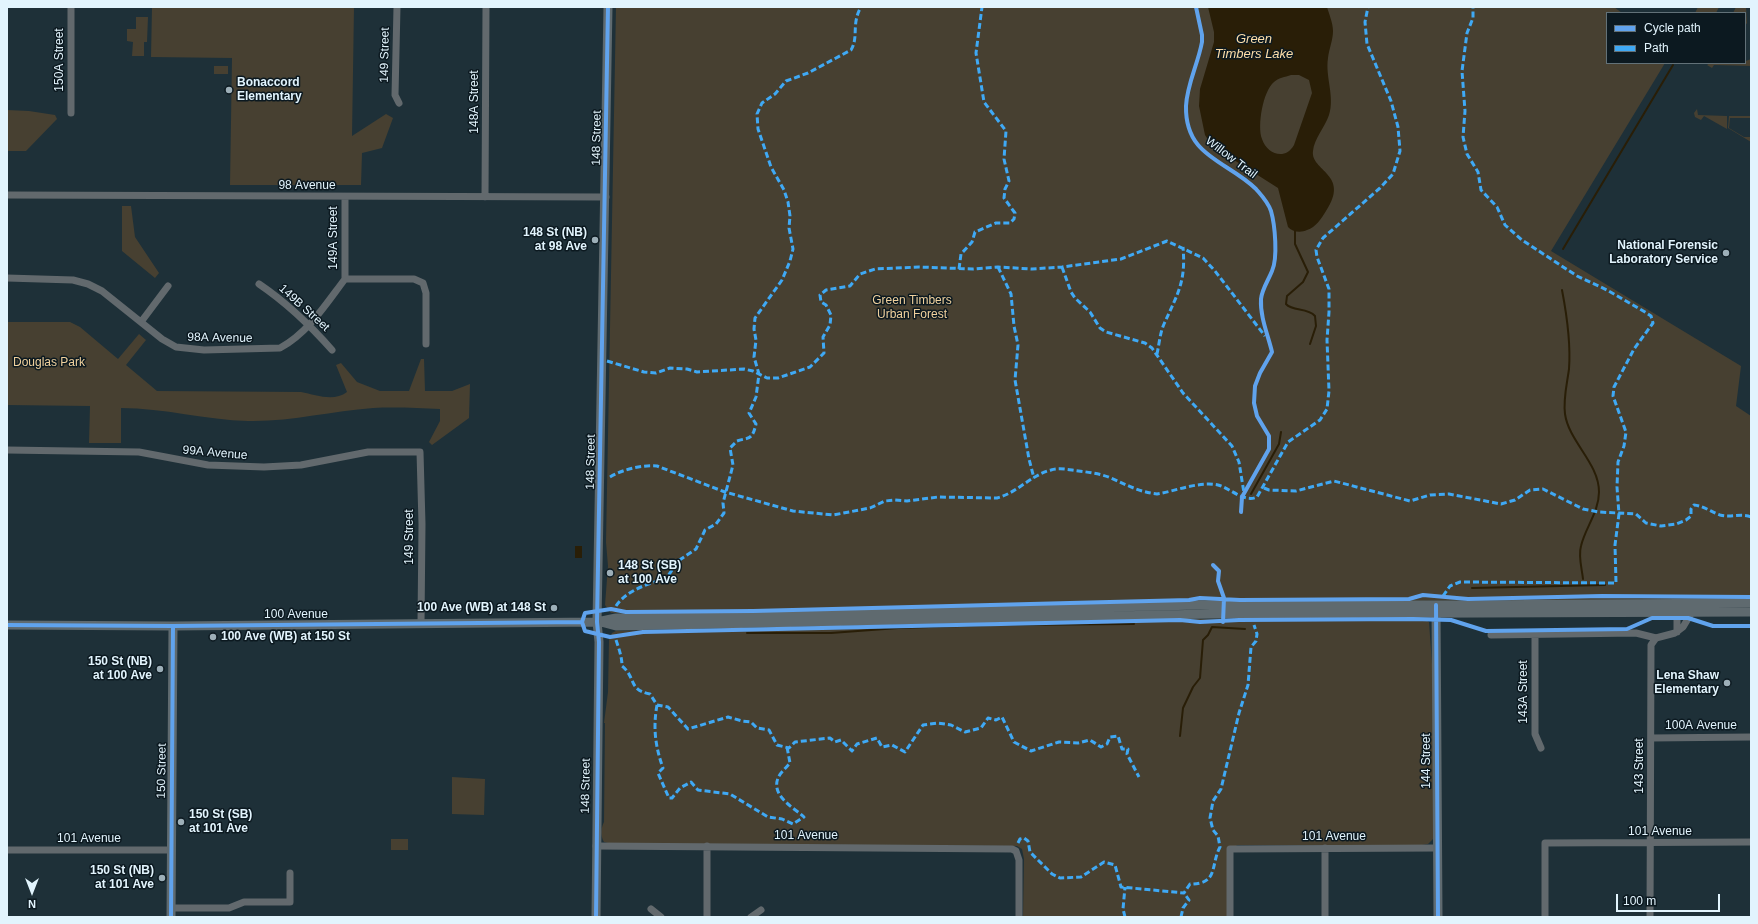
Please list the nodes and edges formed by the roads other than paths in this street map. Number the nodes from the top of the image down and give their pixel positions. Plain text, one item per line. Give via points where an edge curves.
1 (71, 7) edge
2 (397, 7) edge
3 (486, 7) edge
4 (608, 7) edge
5 (399, 103) dead end
6 (71, 113) dead end
7 (7, 196) edge
8 (345, 197) junction
9 (485, 197) junction
10 (606, 197) junction
11 (7, 278) edge
12 (345, 279) junction
13 (259, 284) dead end
14 (168, 286) dead end
15 (140, 322) junction
16 (310, 325) junction
17 (426, 344) dead end
18 (332, 350) dead end
19 (7, 450) edge
20 (420, 452) joint
21 (1687, 603) junction
22 (1751, 603) edge
23 (1436, 609) junction
24 (1677, 612) junction
25 (1692, 612) junction
26 (1751, 612) edge
27 (597, 622) junction
28 (421, 623) junction
29 (7, 625) edge
30 (173, 626) junction
31 (1677, 632) junction
32 (1535, 634) junction
33 (1491, 635) dead end
34 (1656, 638) junction
35 (1751, 737) edge
36 (1651, 738) junction
37 (1541, 748) dead end
38 (1650, 842) junction
39 (1751, 842) edge
40 (596, 846) junction
41 (707, 846) junction
42 (1325, 848) junction
43 (1438, 848) junction
44 (7, 850) edge
45 (172, 850) junction
46 (290, 873) dead end
47 (651, 909) dead end
48 (761, 910) dead end
49 (171, 912) edge
50 (596, 917) edge
51 (661, 917) edge
52 (707, 917) edge
53 (751, 917) edge
54 (1019, 917) edge
55 (1230, 917) edge
56 (1325, 917) edge
57 (1438, 917) edge
58 (1545, 917) edge
59 (1650, 917) edge

1 - 6 street, 150A Street
2 - 5 street, 149 Street via 395,96
3 - 9 street, 148A Street
4 - 10 main road, 148 Street
7 - 8 street, 98 Avenue
8 - 9 street, 98 Avenue
8 - 12 street, 149A Street
9 - 10 street, 98 Avenue
10 - 27 main road, 148 Street
11 - 15 street, 98A Avenue via 74,280 88,284
12 - 16 street, 98A Avenue
12 - 17 street via 414,279 423,283 426,293
13 - 16 street, 149B Street via 281,299
14 - 15 street
15 - 16 street, 98A Avenue via 176,347 204,350 280,348
16 - 18 street, 149B Street
19 - 20 street, 99A Avenue via 139,452 208,465 264,467 301,465 368,452
20 - 28 street, 149 Street
21 - 22 main road, 100 Avenue
21 - 23 main road, 100 Avenue
21 - 24 street
23 - 24 main road, 100 Avenue
23 - 27 main road, 100 Avenue via 616,626
23 - 43 main road, 144 Street
24 - 25 main road, 100 Avenue
24 - 31 street
25 - 26 main road, 100 Avenue
25 - 31 street
27 - 28 main road, 100 Avenue
27 - 40 main road, 148 Street via 599,642
28 - 30 main road, 100 Avenue
29 - 30 main road, 100 Avenue
30 - 45 main road, 150 Street
31 - 34 street
32 - 33 street
32 - 34 street via 1636,633
32 - 37 street, 143A Street via 1535,734
34 - 36 street, 143 Street via 1651,645
35 - 36 street, 100A Avenue
36 - 38 street, 143 Street
38 - 39 street, 101 Avenue
38 - 58 street, 101 Avenue via 1545,843
38 - 59 street, 143 Street
40 - 41 street, 101 Avenue
40 - 50 main road, 148 Street
41 - 52 street
41 - 54 street, 101 Avenue via 1012,849 1016,851 1019,860
42 - 43 street, 101 Avenue
42 - 55 street, 101 Avenue via 1230,849
42 - 56 street
43 - 57 main road, 144 Street
44 - 45 street, 101 Avenue
45 - 49 main road, 150 Street
46 - 49 street via 290,902 244,902 229,908
47 - 51 street
48 - 53 street

